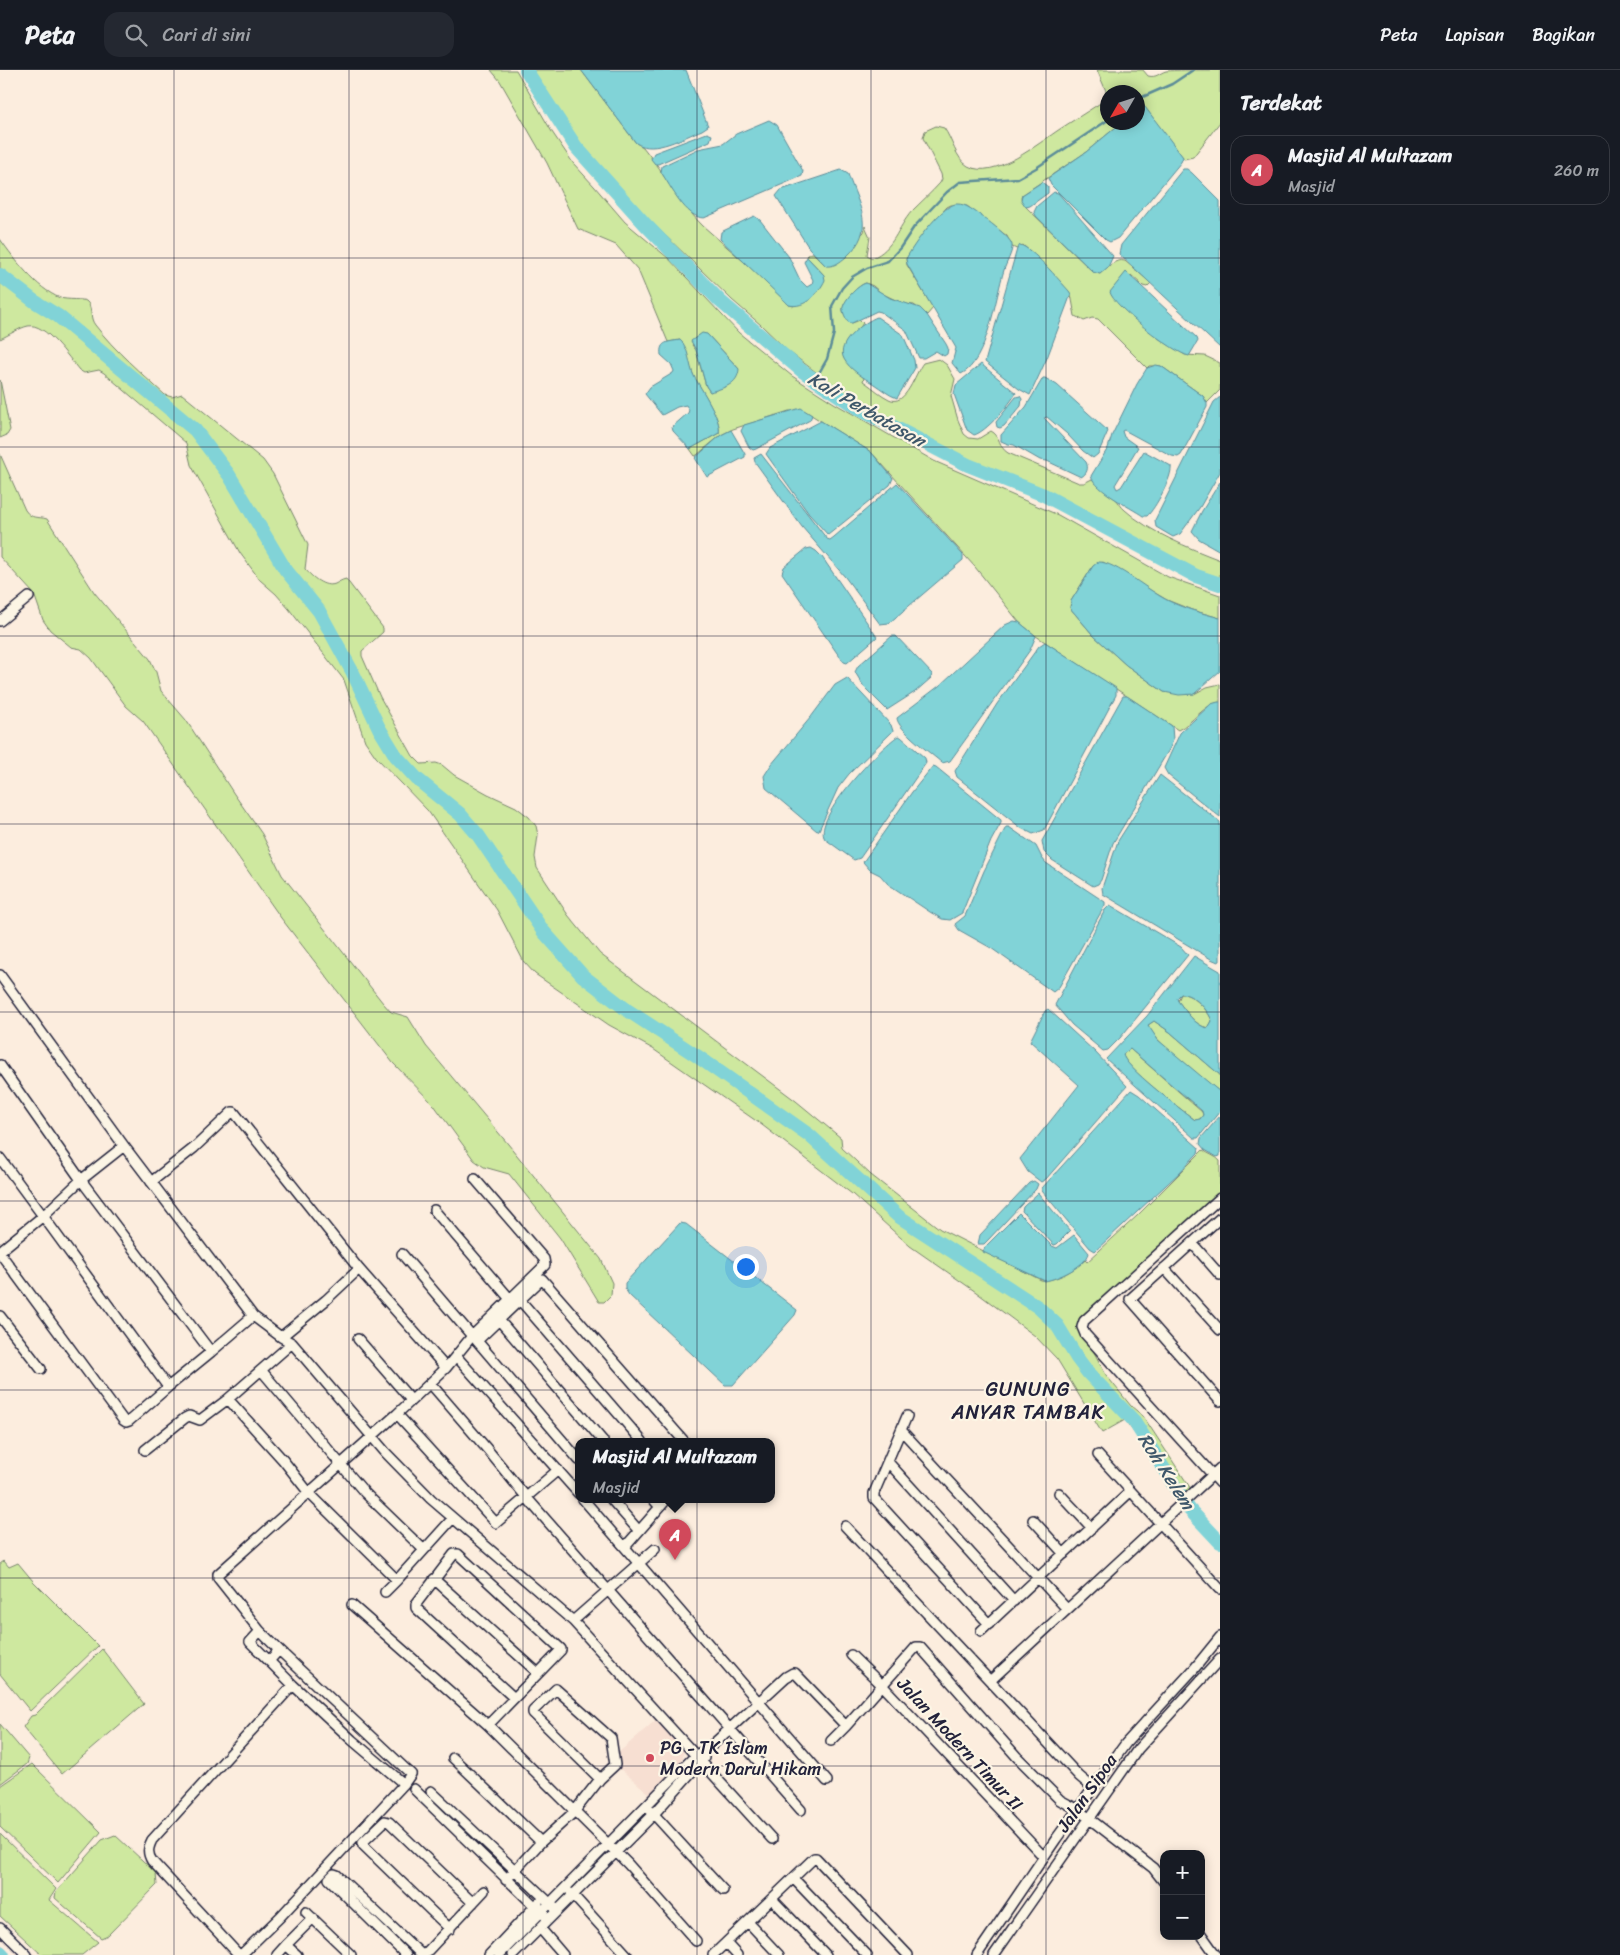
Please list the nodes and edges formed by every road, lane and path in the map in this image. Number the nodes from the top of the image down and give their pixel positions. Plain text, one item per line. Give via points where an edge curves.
1 (29, 597) dead end
2 (0, 621) edge
3 (0, 975) edge
4 (0, 1065) edge
5 (124, 1146) junction
6 (0, 1158) edge
7 (475, 1179) dead end
8 (81, 1180) junction
9 (151, 1182) junction
10 (1220, 1198) edge
11 (434, 1210) dead end
12 (43, 1216) junction
13 (1220, 1218) edge
14 (1192, 1243) junction
15 (0, 1252) edge
16 (402, 1254) dead end
17 (1164, 1268) junction
18 (359, 1270) junction
19 (1220, 1275) edge
20 (515, 1299) junction
21 (0, 1316) edge
22 (253, 1316) junction
23 (499, 1320) junction
24 (1220, 1330) edge
25 (472, 1336) junction
26 (281, 1337) junction
27 (358, 1339) dead end
28 (292, 1343) junction
29 (211, 1352) junction
30 (456, 1356) junction
31 (446, 1368) junction
32 (41, 1369) dead end
33 (260, 1370) junction
34 (430, 1383) junction
35 (168, 1387) junction
36 (228, 1399) junction
37 (411, 1400) junction
38 (1220, 1401) edge
39 (397, 1414) junction
40 (907, 1416) dead end
41 (902, 1430) junction
42 (372, 1437) junction
43 (600, 1438) edge
44 (639, 1438) edge
45 (681, 1438) edge
46 (145, 1450) dead end
47 (575, 1455) edge
48 (1098, 1455) dead end
49 (888, 1462) junction
50 (341, 1465) junction
51 (1220, 1468) edge
52 (558, 1470) junction
53 (1212, 1474) junction
54 (1220, 1483) edge
55 (575, 1489) edge
56 (1131, 1491) junction
57 (309, 1493) junction
58 (1059, 1493) dead end
59 (527, 1498) junction
60 (586, 1503) edge
61 (614, 1503) edge
62 (656, 1503) edge
63 (664, 1503) edge
64 (660, 1507) junction
65 (452, 1518) junction
66 (1033, 1520) dead end
67 (1159, 1522) junction
68 (845, 1526) dead end
69 (1092, 1528) junction
70 (639, 1531) junction
71 (625, 1547) junction
72 (655, 1549) dead end
73 (424, 1550) junction
74 (1064, 1554) junction
75 (639, 1563) junction
76 (1039, 1578) junction
77 (397, 1580) junction
78 (434, 1580) junction
79 (608, 1589) junction
80 (1220, 1589) edge
81 (386, 1592) dead end
82 (1014, 1601) junction
83 (352, 1605) dead end
84 (1067, 1609) junction
85 (573, 1621) junction
86 (989, 1624) junction
87 (981, 1631) dead end
88 (255, 1635) junction
89 (1220, 1637) edge
90 (851, 1655) dead end
91 (273, 1656) junction
92 (1220, 1659) edge
93 (538, 1673) junction
94 (990, 1681) junction
95 (293, 1685) junction
96 (882, 1685) junction
97 (514, 1698) junction
98 (759, 1701) junction
99 (488, 1725) junction
100 (846, 1726) junction
101 (729, 1728) junction
102 (831, 1741) dead end
103 (453, 1758) dead end
104 (698, 1759) junction
105 (600, 1779) junction
106 (827, 1781) dead end
107 (404, 1784) junction
108 (1093, 1788) junction
109 (414, 1789) dead end
110 (431, 1791) dead end
111 (647, 1806) junction
112 (1077, 1809) junction
113 (801, 1810) dead end
114 (574, 1812) junction
115 (654, 1814) junction
116 (1089, 1818) junction
117 (772, 1839) dead end
118 (541, 1842) junction
119 (608, 1843) junction
120 (484, 1849) junction
121 (616, 1851) junction
122 (1044, 1857) junction
123 (511, 1875) junction
124 (1160, 1877) edge
125 (793, 1878) junction
126 (1028, 1883) junction
127 (566, 1887) junction
128 (723, 1890) dead end
129 (1039, 1890) junction
130 (484, 1891) dead end
131 (574, 1895) junction
132 (772, 1899) junction
133 (547, 1900) junction
134 (473, 1903) junction
135 (538, 1910) junction
136 (558, 1911) junction
137 (548, 1920) junction
138 (748, 1922) junction
139 (0, 1928) edge
140 (540, 1928) junction
141 (450, 1929) junction
142 (1205, 1939) edge
143 (696, 1941) dead end
144 (726, 1943) junction
145 (286, 1945) junction
146 (27, 1955) edge
147 (240, 1955) edge
148 (277, 1955) edge
149 (297, 1955) edge
150 (351, 1955) edge
151 (406, 1955) edge
152 (423, 1955) edge
153 (488, 1955) edge
154 (499, 1955) edge
155 (513, 1955) edge
156 (563, 1955) edge
157 (627, 1955) edge
158 (713, 1955) edge
159 (737, 1955) edge
160 (778, 1955) edge
161 (826, 1955) edge
162 (867, 1955) edge
163 (908, 1955) edge
164 (977, 1955) edge
165 (994, 1955) edge
166 (1219, 1955) edge

1 - 2 street
3 - 5 street
4 - 8 street
5 - 8 street
5 - 9 street
6 - 12 street
7 - 20 street via 544,1260 545,1265
8 - 12 street
8 - 29 street
9 - 18 street via 234,1112
9 - 22 street
10 - 53 street via 1084,1321 1082,1327
11 - 20 street
12 - 15 street
12 - 35 street
13 - 14 street
14 - 17 street
14 - 19 street
15 - 35 street via 123,1420 129,1421
16 - 25 street
17 - 24 street
17 - 38 street via 1130,1298
18 - 26 street
18 - 31 street
20 - 23 street
20 - 25 street
20 - 44 street
20 - 45 street via 542,1278
21 - 32 street
22 - 26 street
22 - 29 street
23 - 43 street
23 - 47 street via 477,1341
25 - 30 street
26 - 28 street
27 - 37 street
28 - 33 street
28 - 42 street
29 - 35 street
30 - 31 street
30 - 52 street
31 - 34 street
33 - 36 street
33 - 50 street
34 - 37 street
34 - 59 street
36 - 46 street via 200,1420 190,1416 185,1418
36 - 57 street
37 - 39 street
39 - 42 street
39 - 59 street via 496,1523
40 - 41 street
41 - 49 street
41 - 76 street
42 - 50 street
42 - 65 street
48 - 56 street
49 - 82 street
49 - 86 street via 874,1498
50 - 57 street
50 - 73 street
51 - 53 street
52 - 55 street
52 - 59 street
53 - 54 street
53 - 67 street
56 - 67 street
56 - 69 street
57 - 77 street
57 - 88 street via 218,1574
58 - 69 street
59 - 79 street
60 - 71 street
61 - 70 street
62 - 64 street
63 - 64 street
64 - 70 street
65 - 73 street
65 - 85 street
66 - 74 street
67 - 80 street
67 - 84 street
68 - 94 street
69 - 74 street
70 - 71 street
71 - 75 street
72 - 75 street
73 - 77 street
74 - 76 street
75 - 79 street
75 - 98 street
76 - 82 street
76 - 84 street
77 - 81 street
78 - 93 street
78 - 93 street via 454,1554 458,1554 560,1646 560,1650
78 - 97 street via 416,1608
79 - 85 street
79 - 101 street
82 - 86 street
83 - 99 street
84 - 94 street
85 - 104 street
86 - 87 street
88 - 91 street
88 - 91 street via 250,1642
89 - 108 street via 1126,1743
90 - 96 street, Jalan Modern Timur II
91 - 95 street
91 - 107 street via 411,1774
92 - 116 street, Jalan Sipoa via 1138,1749
93 - 97 street
94 - 108 street
95 - 107 street
95 - 147 street via 152,1840 148,1851 152,1861
96 - 100 street
96 - 112 street via 916,1647 920,1647 1017,1757 1060,1800
96 - 122 street, Jalan Modern Timur II
97 - 99 street
98 - 100 street via 793,1672
98 - 101 street
98 - 106 street
99 - 114 street
100 - 102 street
101 - 104 street
101 - 113 street
103 - 118 street
104 - 111 street
104 - 115 street
104 - 117 street
105 - 105 street via 615,1765 611,1738 556,1689 533,1712
105 - 114 street
107 - 147 street via 280,1917
108 - 112 street
109 - 120 street
110 - 120 street
111 - 115 street
111 - 119 street
112 - 116 street
112 - 122 street
114 - 118 street
114 - 119 street
115 - 121 street
115 - 128 street
116 - 124 street
116 - 129 street, Jalan Sipoa
118 - 123 street
119 - 121 street
119 - 127 street
120 - 123 street
120 - 123 street
121 - 131 street
121 - 143 street
122 - 126 street
123 - 133 street
123 - 135 street
125 - 132 street
125 - 162 street
125 - 163 street via 816,1858
126 - 129 street
126 - 164 street
127 - 131 street
127 - 133 street
129 - 165 street, Jalan Sipoa
130 - 134 street
131 - 136 street
131 - 157 street
132 - 138 street
132 - 161 street
133 - 135 street
133 - 136 street
134 - 141 street
134 - 141 street via 390,1822 385,1821 363,1842
135 - 137 street
135 - 153 street
135 - 154 street
136 - 137 street
137 - 140 street
138 - 144 street
138 - 160 street
139 - 146 street
140 - 155 street
140 - 156 street
141 - 152 street
142 - 166 street
144 - 158 street
144 - 159 street
145 - 148 street
145 - 149 street
145 - 150 street via 309,1915
151 - 152 street via 330,1881 334,1874

